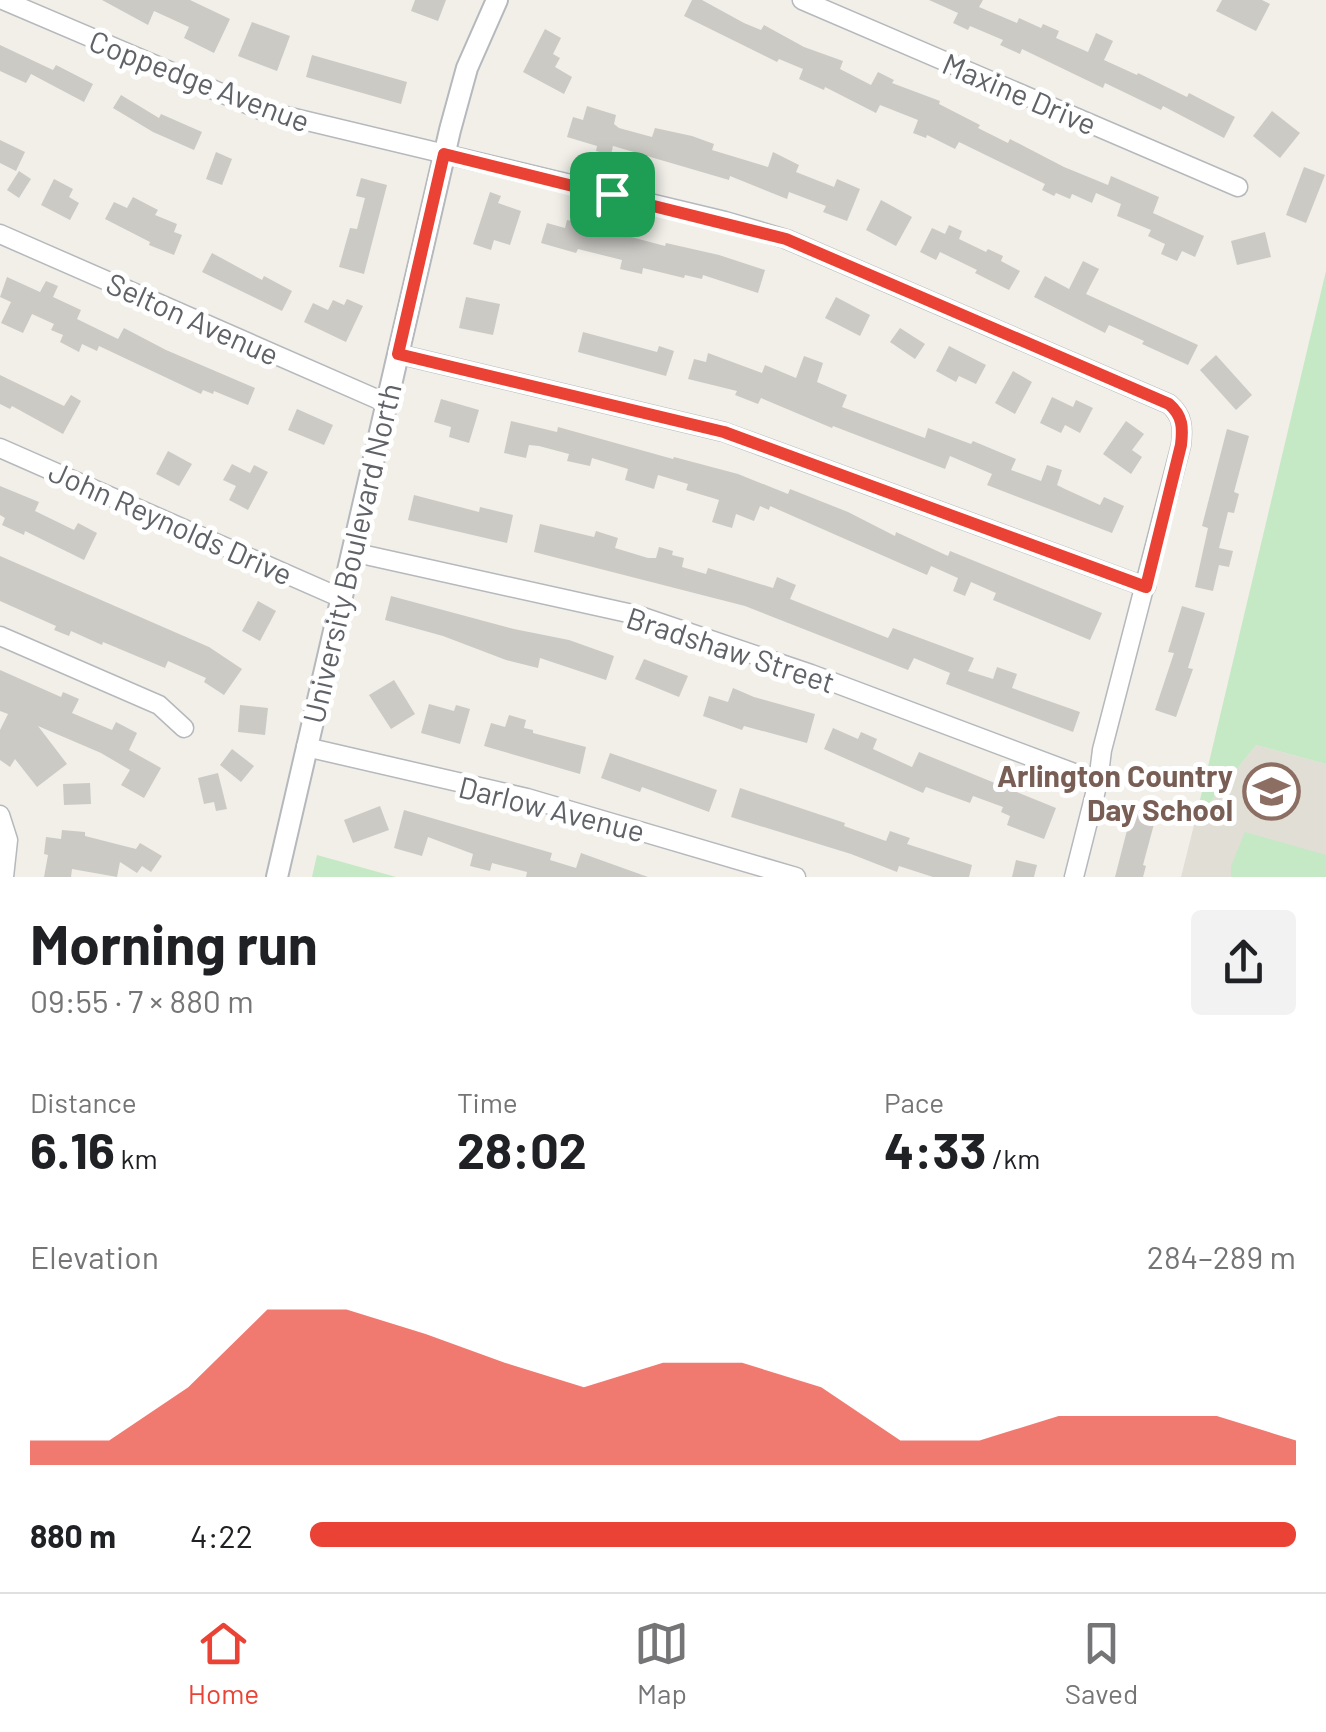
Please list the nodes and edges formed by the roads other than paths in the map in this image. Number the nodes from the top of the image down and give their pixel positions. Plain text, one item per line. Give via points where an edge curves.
1 (3, 0) edge
2 (497, 0) edge
3 (802, 0) edge
4 (444, 154) junction
5 (1238, 186) dead end
6 (0, 234) edge
7 (398, 354) junction
8 (386, 402) junction
9 (0, 448) edge
10 (352, 552) junction
11 (1146, 587) junction
12 (341, 598) junction
13 (0, 636) edge
14 (184, 728) dead end
15 (306, 747) junction
16 (1098, 782) junction
17 (0, 815) edge
18 (4, 877) edge
19 (277, 877) edge
20 (796, 877) edge
21 (1074, 877) edge

1 - 4 street, Coppedge Avenue via 261,110
2 - 4 street, University Boulevard North via 468,68
3 - 5 street, Maxine Drive
4 - 7 street, University Boulevard North
4 - 11 street, Coppedge Avenue via 786,239 1169,404 1183,427
6 - 8 street, Selton Avenue
7 - 8 street, University Boulevard North
7 - 11 street via 724,432
8 - 10 street, University Boulevard North
9 - 12 street, John Reynolds Drive
10 - 12 street, University Boulevard North
10 - 16 street, Bradshaw Street via 637,615
11 - 16 street
12 - 15 street, University Boulevard North
13 - 14 street via 160,706
15 - 19 street, University Boulevard North
15 - 20 street, Darlow Avenue via 527,798
16 - 21 street
17 - 18 street via 8,840

